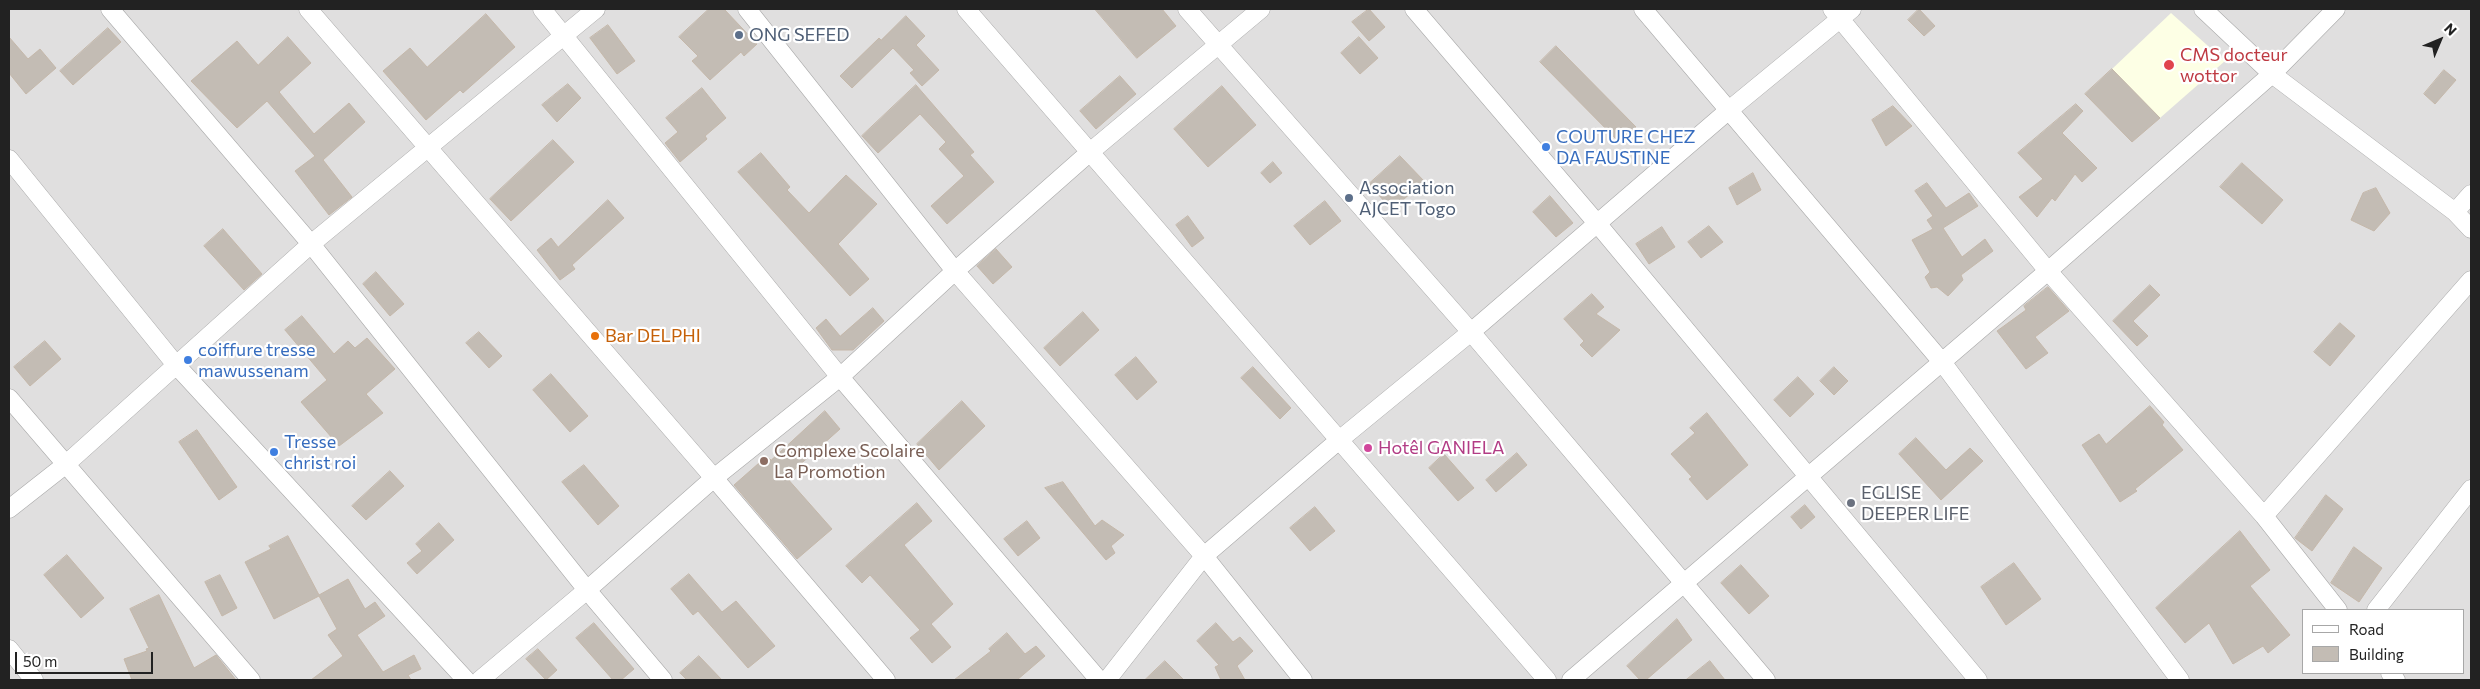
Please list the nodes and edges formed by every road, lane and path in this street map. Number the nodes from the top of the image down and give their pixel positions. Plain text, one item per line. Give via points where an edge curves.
1 (110, 9) edge
2 (308, 9) edge
3 (542, 9) edge
4 (596, 9) edge
5 (747, 9) edge
6 (966, 9) edge
7 (1188, 9) edge
8 (1262, 9) edge
9 (1414, 9) edge
10 (1643, 9) edge
11 (2203, 9) edge
12 (2336, 9) edge
13 (1842, 12) edge
14 (563, 34) junction
15 (1218, 45) junction
16 (2272, 74) junction
17 (1729, 110) junction
18 (427, 148) junction
19 (1090, 152) junction
20 (9, 159) edge
21 (2471, 194) edge
22 (2455, 212) junction
23 (1596, 222) junction
24 (2471, 229) edge
25 (311, 244) junction
26 (955, 271) junction
27 (2048, 271) junction
28 (2471, 280) edge
29 (1471, 332) junction
30 (1942, 362) junction
31 (176, 365) junction
32 (840, 377) junction
33 (9, 398) edge
34 (1338, 440) junction
35 (65, 465) junction
36 (1807, 476) junction
37 (714, 478) junction
38 (2471, 490) edge
39 (9, 509) edge
40 (2264, 516) junction
41 (1204, 556) junction
42 (1685, 584) junction
43 (587, 590) junction
44 (2337, 609) edge
45 (2377, 609) edge
46 (9, 649) edge
47 (34, 680) edge
48 (251, 680) edge
49 (466, 680) edge
50 (480, 680) edge
51 (663, 680) edge
52 (886, 680) edge
53 (1098, 680) edge
54 (1107, 680) edge
55 (1303, 680) edge
56 (1547, 680) edge
57 (1571, 680) edge
58 (1766, 680) edge
59 (1978, 680) edge
60 (2180, 680) edge

1 - 25 street
2 - 18 street
3 - 14 street
4 - 14 street
5 - 26 street
6 - 19 street
7 - 15 street
8 - 15 street
9 - 23 street
10 - 17 street
11 - 16 street
12 - 16 street
13 - 17 street
13 - 27 street
14 - 18 street
14 - 32 street
15 - 19 street
15 - 29 street
16 - 22 street
16 - 27 street
17 - 23 street
17 - 30 street
18 - 25 street
18 - 37 street
19 - 26 street
19 - 34 street
20 - 31 street
21 - 22 street
22 - 24 street
23 - 29 street
23 - 36 street
25 - 31 street
25 - 43 street
26 - 32 street
26 - 41 street
27 - 30 street
27 - 40 street
28 - 40 street
29 - 34 street
29 - 42 street
30 - 36 street
30 - 60 street
31 - 35 street
31 - 49 street
32 - 37 street
32 - 53 street
33 - 35 street
34 - 41 street
34 - 56 street
35 - 39 street
35 - 48 street
36 - 42 street
36 - 59 street
37 - 43 street
37 - 52 street
38 - 45 street
40 - 44 street
41 - 54 street
41 - 55 street
42 - 57 street
42 - 58 street
43 - 50 street
43 - 51 street
46 - 47 street

